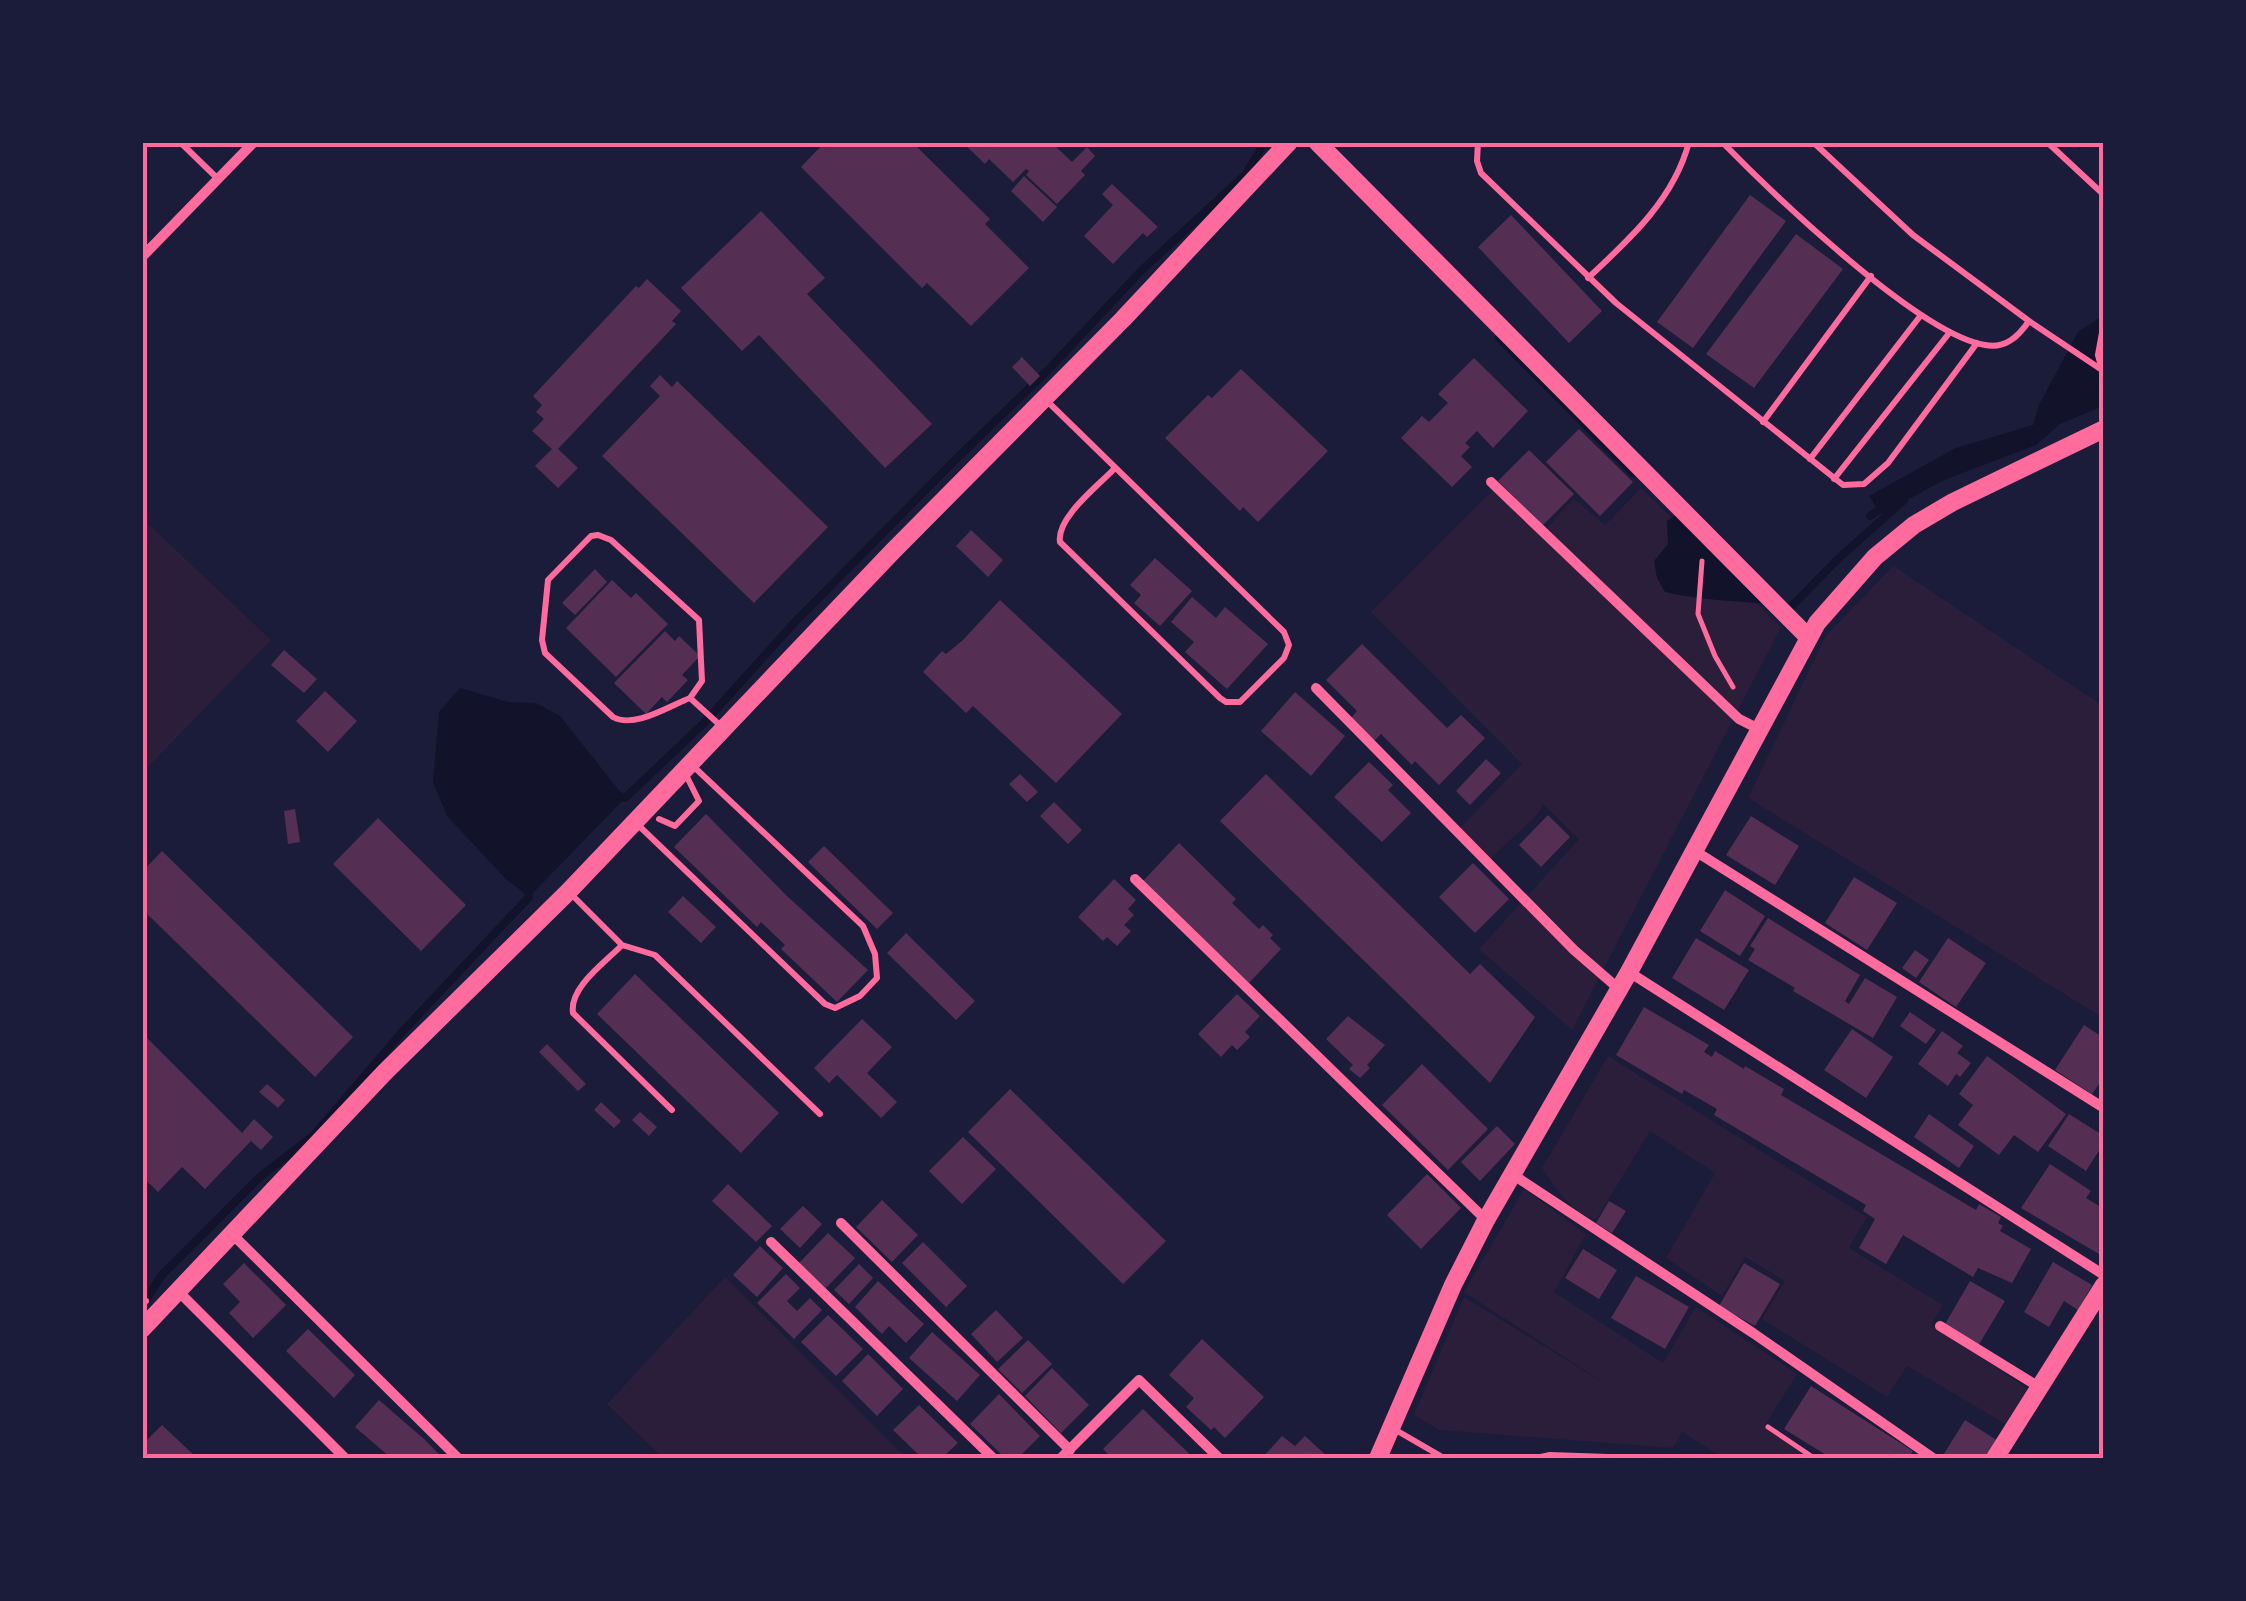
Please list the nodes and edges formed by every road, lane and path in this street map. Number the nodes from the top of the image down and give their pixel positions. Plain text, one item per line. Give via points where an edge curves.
1 (180, 142) edge
2 (254, 142) edge
3 (1289, 142) edge
4 (1316, 142) edge
5 (1478, 142) edge
6 (1689, 142) edge
7 (1722, 142) edge
8 (1812, 142) edge
9 (2046, 142) edge
10 (218, 179) junction
11 (2104, 195) edge
12 (142, 257) edge
13 (1872, 276) junction
14 (1588, 278) junction
15 (1921, 315) junction
16 (2029, 321) junction
17 (1950, 332) junction
18 (2104, 333) edge
19 (1978, 343) junction
20 (2104, 370) edge
21 (1044, 398) junction
22 (1764, 422) junction
23 (2104, 429) edge
24 (1810, 460) junction
25 (1114, 469) junction
26 (1834, 479) junction
27 (1492, 482) dead end
28 (1705, 533) junction
29 (1809, 638) junction
30 (1316, 688) dead end
31 (1736, 693) dead end
32 (690, 698) junction
33 (722, 728) junction
34 (1761, 730) junction
35 (686, 766) junction
36 (658, 819) dead end
37 (635, 822) junction
38 (1695, 851) junction
39 (1134, 879) dead end
40 (568, 892) junction
41 (622, 945) junction
42 (1629, 972) junction
43 (1619, 989) junction
44 (2104, 1108) edge
45 (672, 1110) dead end
46 (820, 1114) dead end
47 (1511, 1174) junction
48 (1486, 1220) junction
49 (841, 1223) dead end
50 (233, 1235) junction
51 (771, 1242) dead end
52 (2104, 1275) edge
53 (2104, 1285) edge
54 (178, 1291) junction
55 (1940, 1326) dead end
56 (142, 1329) edge
57 (2039, 1388) junction
58 (1768, 1427) dead end
59 (1391, 1428) junction
60 (1065, 1454) edge
61 (345, 1458) edge
62 (458, 1458) edge
63 (993, 1458) edge
64 (1220, 1458) edge
65 (1378, 1458) edge
66 (1444, 1458) edge
67 (1536, 1458) edge
68 (1638, 1458) edge
69 (1814, 1458) edge
70 (1933, 1458) edge
71 (1995, 1458) edge

1 - 10 lane
2 - 10 street
3 - 21 street
4 - 28 street
5 - 14 lane via 1481,173
6 - 14 lane via 1671,187
7 - 13 lane
8 - 16 lane via 1913,235
9 - 11 lane
10 - 12 street
13 - 15 lane
13 - 22 lane
14 - 22 lane
15 - 17 lane
15 - 24 lane
16 - 19 lane via 2018,338 1995,346
16 - 20 lane
17 - 19 lane
17 - 26 lane
18 - 20 street
19 - 26 lane via 1886,465 1857,486
21 - 25 lane
21 - 33 street
22 - 24 lane
23 - 29 street via 1914,525 1858,575
24 - 26 lane
25 - 25 lane via 1288,638 1284,658 1240,702 1220,698 1060,542 1064,521
27 - 34 street via 1739,719
28 - 29 street
28 - 31 path via 1698,614
29 - 34 street
30 - 43 street
32 - 32 lane via 702,681 699,620 611,540 590,536 548,580 545,652 622,722
32 - 33 lane
33 - 35 street
34 - 38 street
35 - 36 lane via 699,801 675,826
35 - 37 street
35 - 37 lane via 864,926 877,978 860,996 835,1008 825,1004
37 - 40 street
38 - 42 street
38 - 44 street
39 - 48 street
40 - 41 lane
40 - 50 street
41 - 45 lane via 576,992 573,1012
41 - 46 lane via 655,955
42 - 43 street
42 - 52 street
43 - 47 street
47 - 48 street
47 - 70 street
48 - 59 street
49 - 60 street
50 - 54 street
50 - 62 street
51 - 63 street
53 - 57 street
54 - 56 street
54 - 61 street
55 - 57 street
57 - 71 street
58 - 69 path
59 - 65 street
59 - 66 lane
60 - 64 street via 1139,1380
67 - 68 lane

